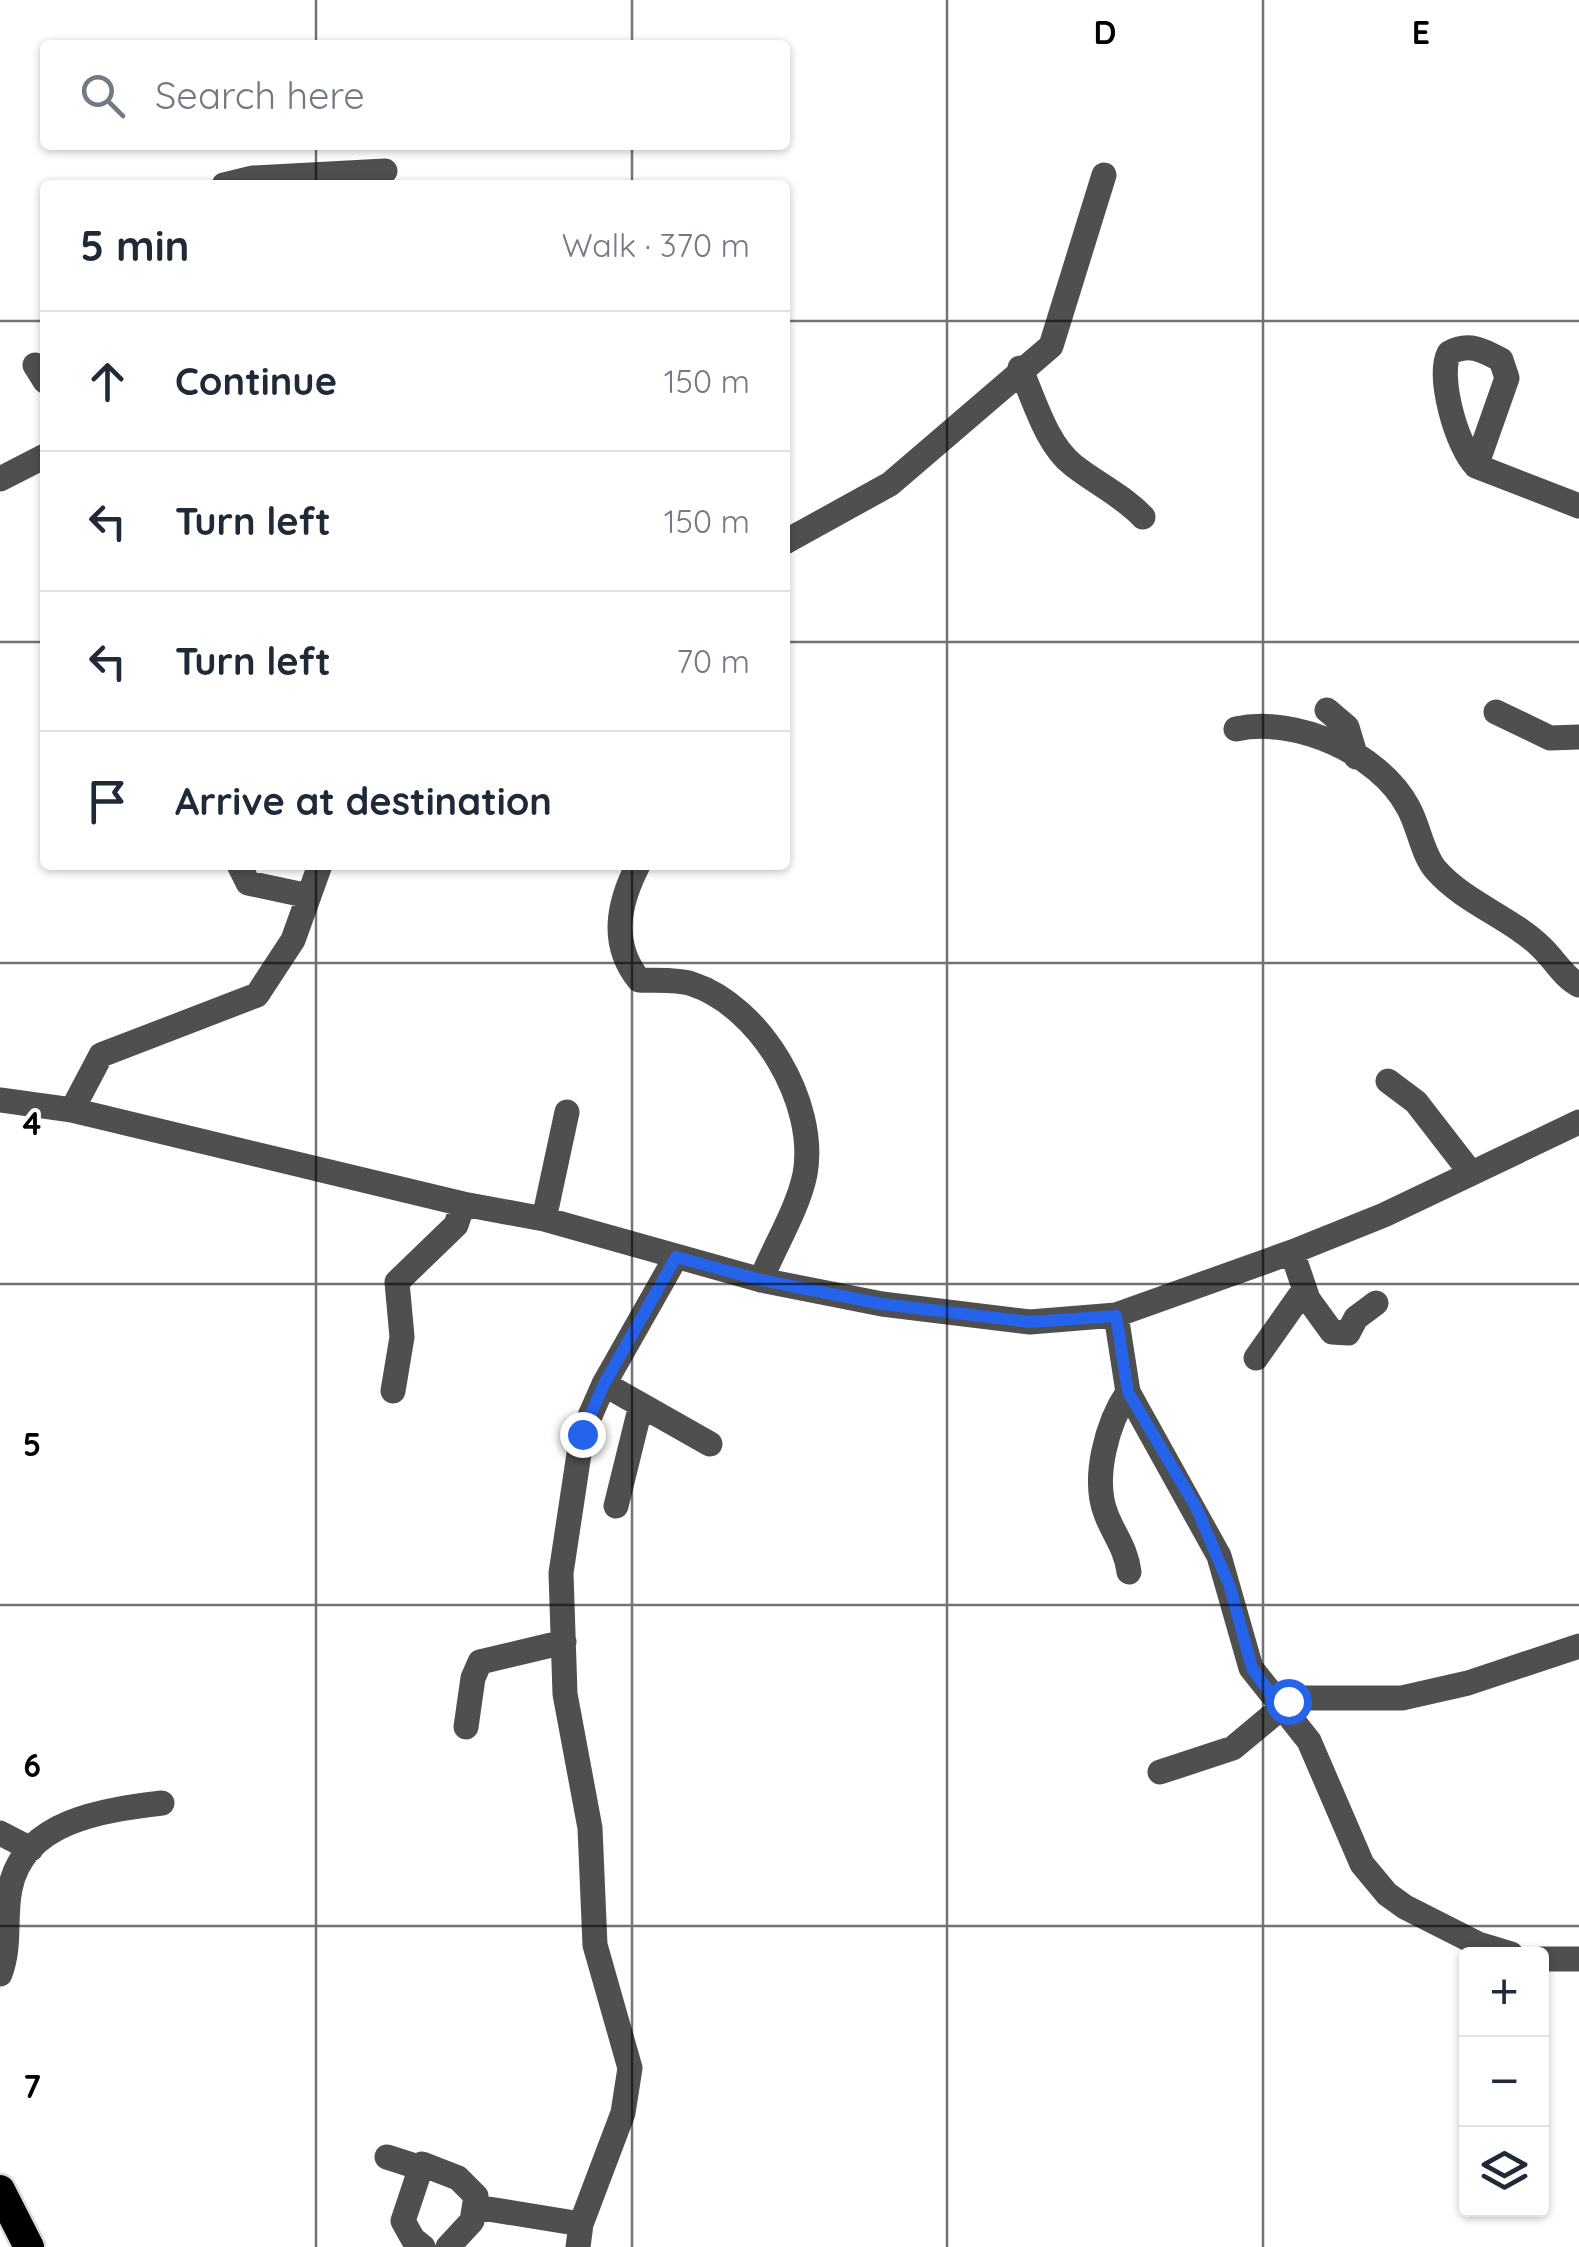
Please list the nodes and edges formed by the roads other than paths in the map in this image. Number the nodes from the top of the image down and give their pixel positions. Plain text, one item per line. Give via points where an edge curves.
1 (385, 171) dead end
2 (1104, 175) dead end
3 (245, 180) edge
4 (1020, 368) junction
5 (40, 458) edge
6 (1476, 466) dead end
7 (0, 478) edge
8 (1579, 506) edge
9 (1143, 517) dead end
10 (790, 539) edge
11 (1327, 710) dead end
12 (1496, 712) dead end
13 (1236, 729) dead end
14 (1579, 737) edge
15 (1356, 756) junction
16 (242, 870) edge
17 (318, 870) edge
18 (636, 870) edge
19 (309, 896) junction
20 (1579, 985) edge
21 (1388, 1080) dead end
22 (0, 1100) edge
23 (72, 1110) junction
24 (567, 1112) dead end
25 (1579, 1122) edge
26 (1471, 1174) junction
27 (463, 1204) junction
28 (544, 1219) junction
29 (1292, 1252) junction
30 (676, 1257) junction
31 (761, 1280) junction
32 (1304, 1290) junction
33 (1376, 1302) dead end
34 (1116, 1316) junction
35 (1256, 1358) dead end
36 (604, 1384) junction
37 (393, 1392) dead end
38 (1128, 1392) junction
39 (640, 1405) junction
40 (710, 1444) dead end
41 (616, 1506) dead end
42 (1129, 1572) dead end
43 (564, 1642) junction
44 (1579, 1646) edge
45 (1280, 1707) junction
46 (466, 1726) dead end
47 (1160, 1772) dead end
48 (162, 1803) dead end
49 (0, 1833) edge
50 (31, 1849) junction
51 (1488, 1947) edge
52 (1549, 1959) edge
53 (1579, 1960) edge
54 (0, 1974) edge
55 (387, 2157) dead end
56 (418, 2167) junction
57 (0, 2190) edge
58 (476, 2207) junction
59 (580, 2236) edge
60 (29, 2247) edge
61 (424, 2247) edge
62 (448, 2247) edge

1 - 3 street
2 - 4 street via 1056,336
4 - 9 street via 1070,463
4 - 10 street via 890,484
5 - 7 street
6 - 8 street
11 - 15 street via 1347,727
12 - 14 street via 1550,738
13 - 15 street via 1288,729
15 - 20 street via 1394,784 1435,869 1540,945
16 - 19 street via 248,883
17 - 19 street
18 - 31 street via 619,912 628,966 639,980 689,982 720,997 748,1020 799,1098 805,1174
19 - 23 street via 293,940 257,995 100,1055
21 - 26 street via 1416,1102
22 - 23 street
23 - 27 street
24 - 28 street
25 - 26 street
26 - 29 street
27 - 28 street
27 - 37 street via 456,1225 398,1282 402,1336
28 - 30 street
29 - 32 street
29 - 34 street
30 - 31 street
30 - 36 street
31 - 34 street via 882,1304 1030,1322
32 - 33 street via 1320,1322 1342,1334
32 - 35 street
34 - 38 street
36 - 39 street
36 - 43 street via 575,1458 561,1573
38 - 42 street via 1100,1484
38 - 45 street via 1196,1507 1230,1587 1252,1668
39 - 40 street
39 - 41 street
43 - 46 street via 480,1662
43 - 59 street via 565,1694 590,1828 595,1944 630,2068 623,2113
44 - 45 street via 1438,1691 1402,1698 1298,1697
45 - 47 street via 1217,1757
45 - 51 street via 1309,1741 1349,1840 1376,1882 1405,1907
48 - 50 street via 72,1820
49 - 50 street
50 - 54 street via 10,1888 9,1940
52 - 53 street
55 - 56 street
56 - 58 street via 458,2178 476,2196
56 - 61 street via 403,2220
57 - 60 highway
58 - 59 street
58 - 62 street

